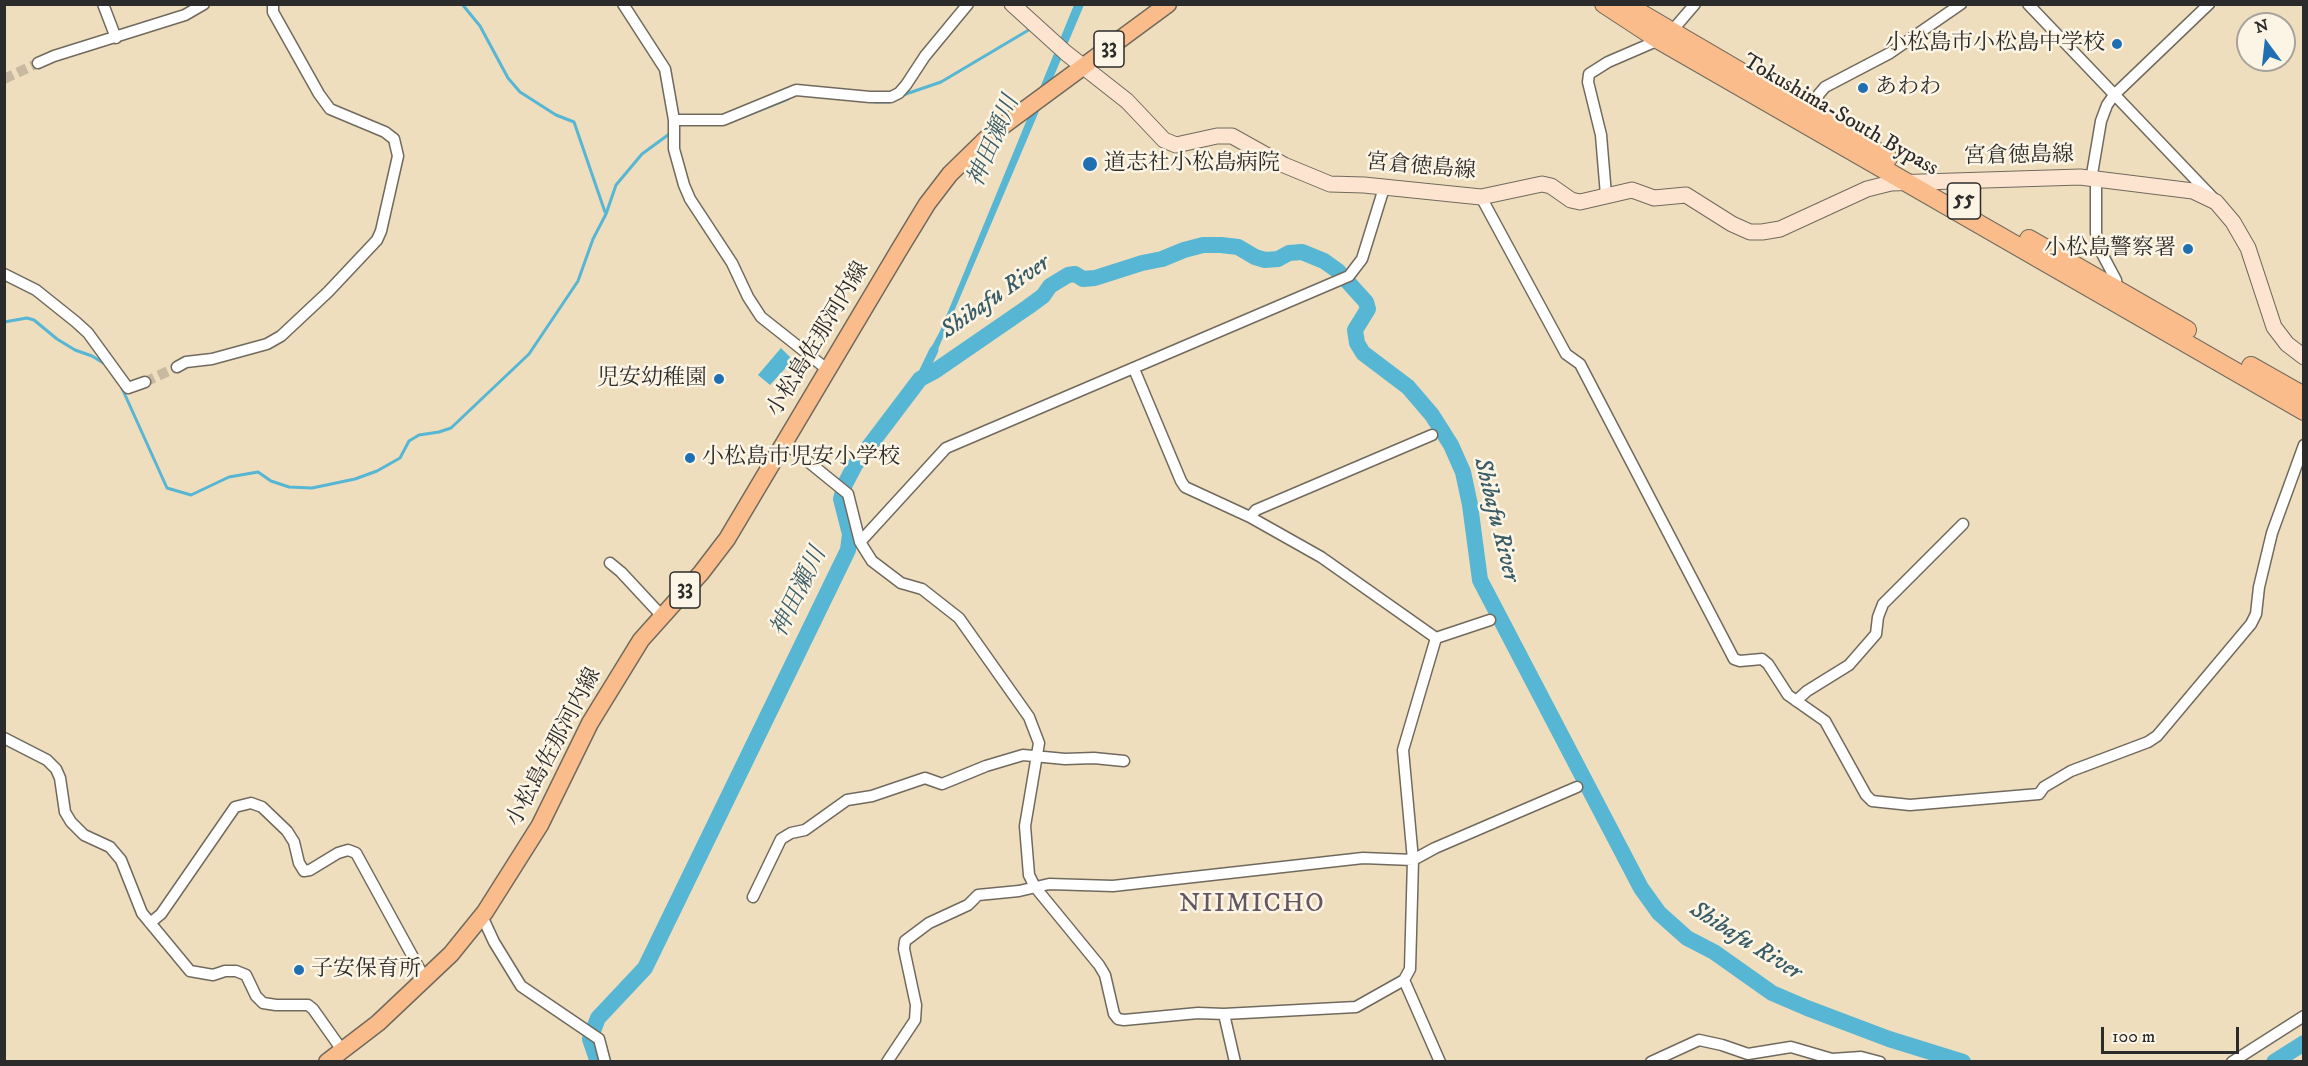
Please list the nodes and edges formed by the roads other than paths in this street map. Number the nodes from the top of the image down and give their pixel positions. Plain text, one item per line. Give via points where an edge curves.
1 (103, 4) edge
2 (204, 4) edge
3 (273, 4) edge
4 (623, 4) edge
5 (968, 4) edge
6 (1012, 4) edge
7 (1168, 4) edge
8 (1604, 4) edge
9 (1626, 4) edge
10 (1695, 4) edge
11 (1961, 4) edge
12 (2028, 4) edge
13 (2209, 4) edge
14 (1665, 36) junction
15 (116, 38) junction
16 (38, 63) tunnel mouth
17 (1084, 68) junction
18 (2114, 95) junction
19 (1812, 113) junction
20 (674, 120) junction
21 (2094, 180) junction
22 (1907, 181) junction
23 (1930, 182) junction
24 (1384, 188) junction
25 (1606, 195) junction
26 (1481, 197) junction
27 (2216, 202) junction
28 (4, 274) edge
29 (2116, 296) junction
30 (2304, 357) edge
31 (177, 367) tunnel mouth
32 (1134, 369) junction
33 (828, 370) junction
34 (145, 382) tunnel mouth
35 (2304, 396) edge
36 (2304, 411) edge
37 (1432, 435) dead end
38 (784, 442) junction
39 (2304, 445) edge
40 (1250, 517) junction
41 (1963, 524) dead end
42 (860, 542) junction
43 (610, 563) dead end
44 (661, 615) junction
45 (1490, 620) dead end
46 (1436, 638) junction
47 (1796, 701) junction
48 (4, 738) edge
49 (1037, 755) junction
50 (1124, 761) dead end
51 (1577, 787) dead end
52 (1413, 860) junction
53 (1035, 887) junction
54 (753, 897) dead end
55 (482, 916) junction
56 (150, 923) junction
57 (424, 979) junction
58 (1404, 980) junction
59 (1224, 1014) junction
60 (2304, 1016) edge
61 (342, 1050) junction
62 (327, 1062) edge
63 (605, 1062) edge
64 (887, 1062) edge
65 (1235, 1062) edge
66 (1440, 1062) edge
67 (1651, 1062) edge
68 (1880, 1062) edge
69 (2232, 1062) edge

1 - 15 street
2 - 15 street via 185,15
3 - 31 street via 273,12 330,109 394,139 398,156 381,231 328,292 281,336 267,344
4 - 20 street via 665,69
5 - 20 street via 906,85 891,97 796,90 723,120
6 - 17 main road, 宮倉徳島線
7 - 17 main road, 小松島佐那河内線 / 33
8 - 14 highway, Tokushima-South Bypass / 55
9 - 14 highway, Tokushima-South Bypass / 55
10 - 14 street
11 - 19 street via 1890,53 1825,87
12 - 18 street
13 - 18 street
14 - 19 highway, Tokushima-South Bypass / 55
14 - 22 highway, Tokushima-South Bypass / 55
14 - 25 street via 1589,74 1601,135
15 - 16 street
17 - 24 main road, 宮倉徳島線 via 1127,101 1164,140 1176,145 1232,136 1284,165 1330,184
17 - 33 main road, 小松島佐那河内線 / 33 via 989,136 964,159 899,250
18 - 21 street via 2101,121
18 - 27 street
19 - 23 highway, Tokushima-South Bypass / 55
20 - 33 street via 674,149 684,185 754,307
21 - 23 main road, 宮倉徳島線 via 2080,177
21 - 27 main road, 宮倉徳島線 via 2193,190
21 - 29 street via 2096,233 2099,248 2116,280
22 - 23 main road, 宮倉徳島線
22 - 25 main road, 宮倉徳島線 via 1868,189 1780,229 1762,232 1732,224 1686,195 1654,198 1632,190
22 - 29 highway, Tokushima-South Bypass / 55
23 - 29 highway, Tokushima-South Bypass / 55
24 - 26 main road, 宮倉徳島線
24 - 32 street via 1362,259 1345,278
25 - 26 main road, 宮倉徳島線 via 1580,202 1542,184
26 - 47 street via 1566,354 1580,364 1734,659 1762,659
27 - 30 main road, 宮倉徳島線 via 2248,248 2274,327
28 - 34 street via 36,290 88,333 128,388
29 - 35 highway, Tokushima-South Bypass / 55
29 - 36 highway, Tokushima-South Bypass / 55
32 - 40 street via 1185,488
32 - 42 street via 946,448
33 - 38 main road, 小松島佐那河内線 / 33
37 - 40 street via 1256,510
38 - 42 street via 842,489
38 - 44 main road, 小松島佐那河内線 / 33 via 727,539
39 - 47 street via 2272,533 2251,624 2148,742 2071,771 2039,794 1881,804 1866,795 1825,721
40 - 46 street via 1321,557
41 - 47 street via 1883,604 1876,634 1849,665
42 - 49 street via 872,561 888,575 922,590 959,618 1029,717 1039,743
43 - 44 street
44 - 55 main road, 小松島佐那河内線 / 33 via 640,640 590,723 540,825
45 - 46 street
46 - 52 street via 1402,750
48 - 56 street via 47,760 56,769 65,812 71,822 84,836 110,847 121,860 142,913
49 - 50 street
49 - 53 street via 1025,826 1029,875
49 - 54 street via 992,764 942,784 926,778 847,800 805,830 781,838
51 - 52 street
52 - 53 street via 1363,858 1113,886
52 - 58 street via 1410,969
53 - 59 street via 1099,965 1118,1019
53 - 64 street via 978,895 968,905 929,923 905,941 915,1020
55 - 57 main road, 小松島佐那河内線 / 33
55 - 63 street via 521,986 599,1039
56 - 57 street via 161,914 235,807 251,803 262,807 287,831 304,871 338,853 356,853
56 - 61 street via 190,971 213,975 236,971 246,975 263,1003 308,1005
57 - 61 main road, 小松島佐那河内線 / 33 via 378,1023
58 - 59 street via 1356,1007
58 - 66 street
59 - 65 street
60 - 69 street
61 - 62 main road, 小松島佐那河内線 / 33
67 - 68 street via 1699,1040 1748,1054 1791,1047 1832,1059 1861,1057

